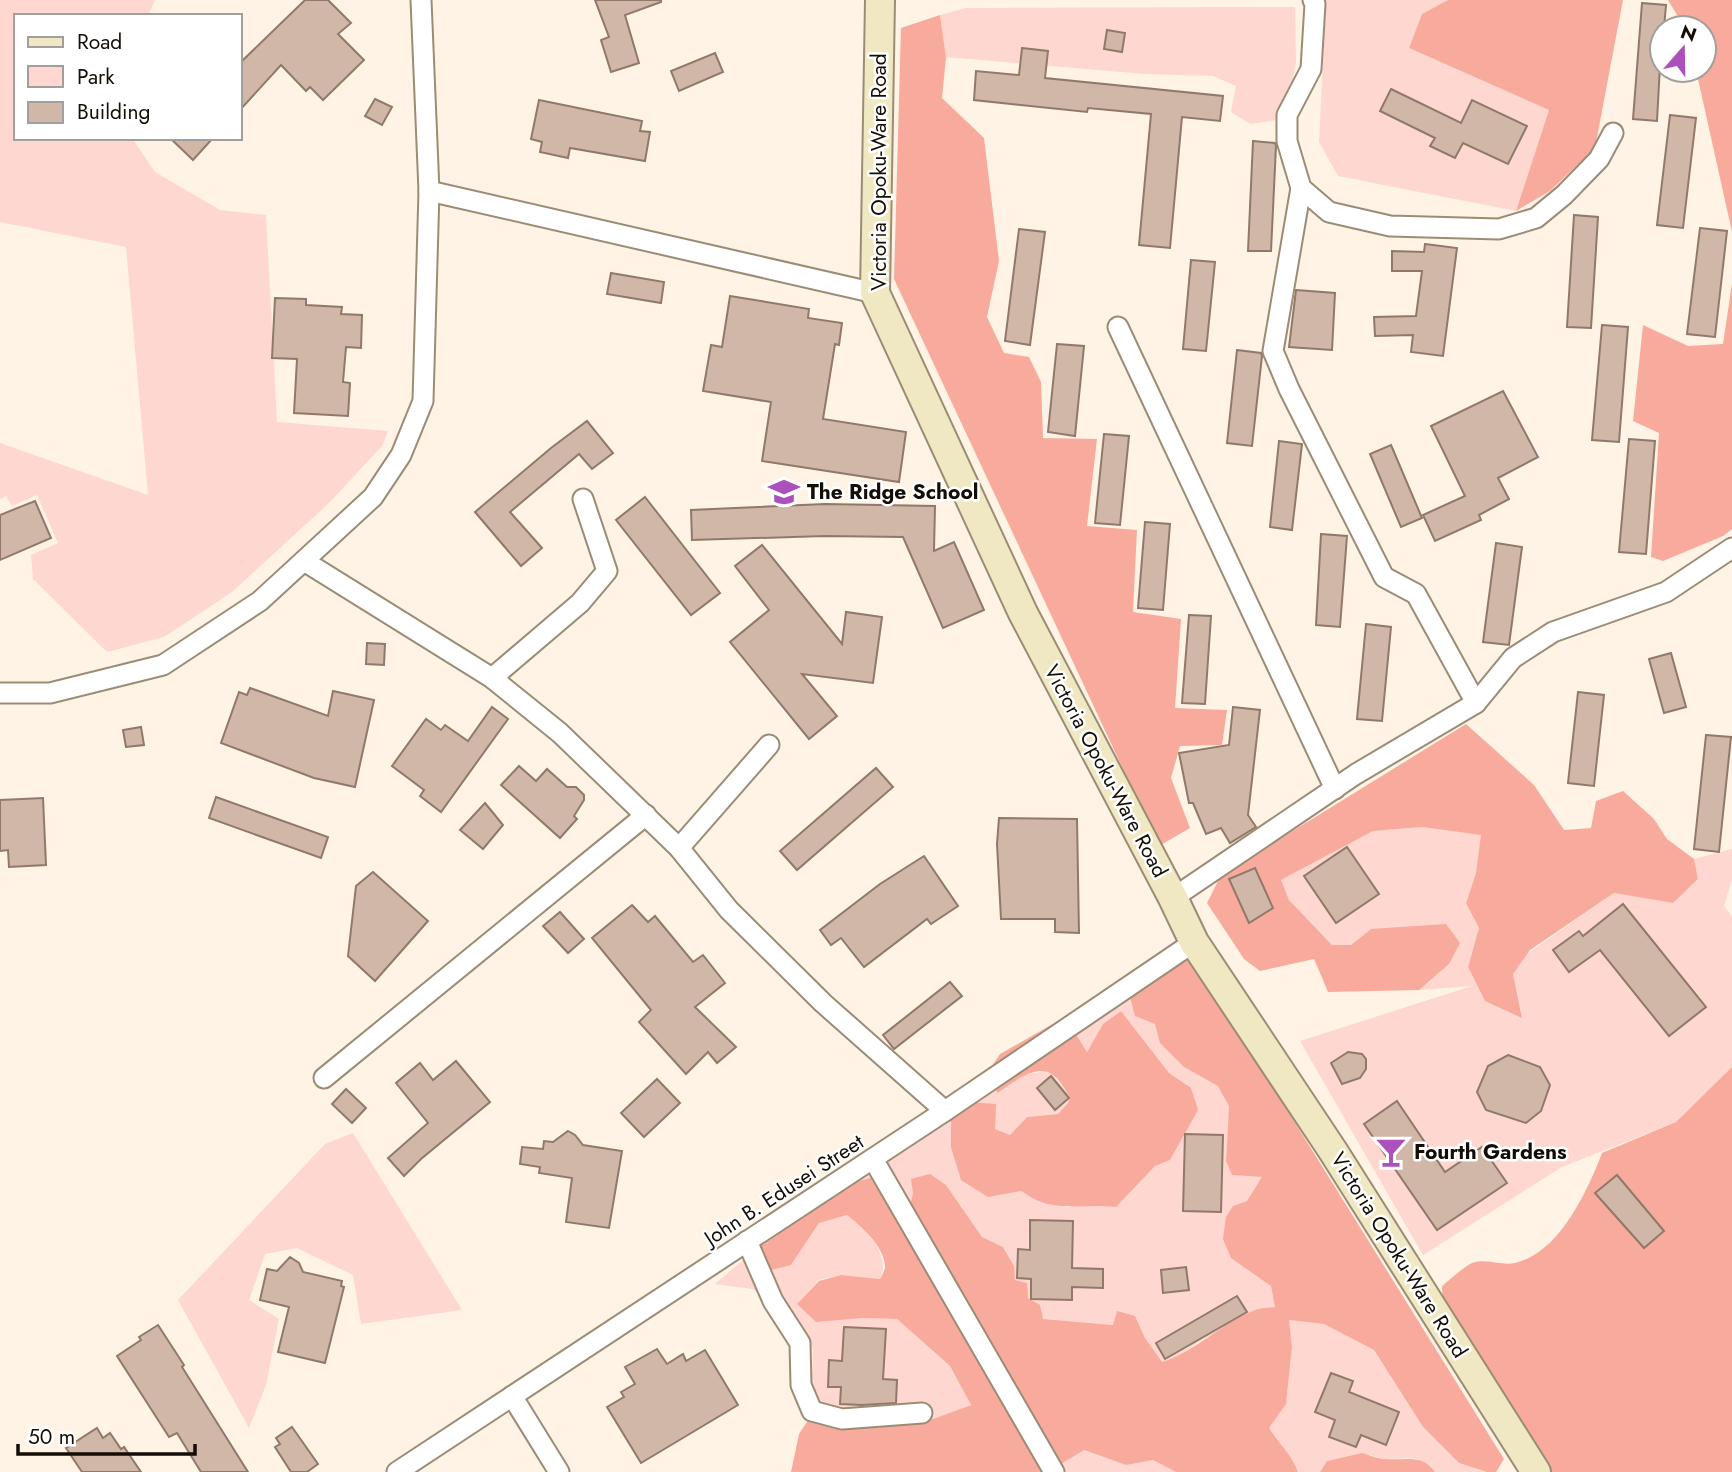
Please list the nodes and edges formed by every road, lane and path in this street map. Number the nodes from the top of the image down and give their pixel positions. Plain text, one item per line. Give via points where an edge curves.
1 (421, 0) edge
2 (880, 0) edge
3 (1313, 0) edge
4 (1613, 133) dead end
5 (1301, 188) junction
6 (429, 191) junction
7 (875, 293) junction
8 (1118, 327) dead end
9 (583, 499) dead end
10 (1732, 548) edge
11 (304, 561) junction
12 (492, 678) junction
13 (0, 693) edge
14 (1476, 703) junction
15 (769, 745) dead end
16 (1335, 789) junction
17 (646, 815) junction
18 (679, 848) junction
19 (1173, 898) junction
20 (1194, 942) junction
21 (324, 1078) dead end
22 (945, 1111) junction
23 (873, 1158) junction
24 (747, 1241) junction
25 (512, 1396) junction
26 (922, 1413) dead end
27 (397, 1472) edge
28 (559, 1472) edge
29 (1054, 1472) edge
30 (1536, 1472) edge

1 - 6 street
2 - 7 main road, Victoria Opoku-Ware Road
3 - 5 street via 1311,69 1287,115 1287,141
4 - 5 street via 1599,159 1546,211 1499,229 1390,226 1329,212
5 - 14 street via 1273,351 1384,577 1416,594
6 - 7 street
6 - 11 street via 423,401 401,456 373,497
7 - 19 main road, Victoria Opoku-Ware Road via 1023,613
8 - 16 street
9 - 12 street via 607,571 580,603
10 - 14 street via 1666,592 1553,632 1513,658
11 - 12 street
11 - 13 street via 260,601 163,665 50,693
12 - 17 street via 560,733
14 - 16 street
15 - 18 street
16 - 19 street
17 - 18 street
17 - 21 street
18 - 22 street via 729,910
19 - 20 main road, Victoria Opoku-Ware Road
20 - 22 street, John B. Edusei Street
20 - 30 main road, Victoria Opoku-Ware Road
22 - 23 street, John B. Edusei Street
23 - 24 street, John B. Edusei Street
23 - 29 street
24 - 25 street, John B. Edusei Street
24 - 26 street via 773,1301 800,1343 801,1385 813,1411 842,1419
25 - 27 street, John B. Edusei Street
25 - 28 street

